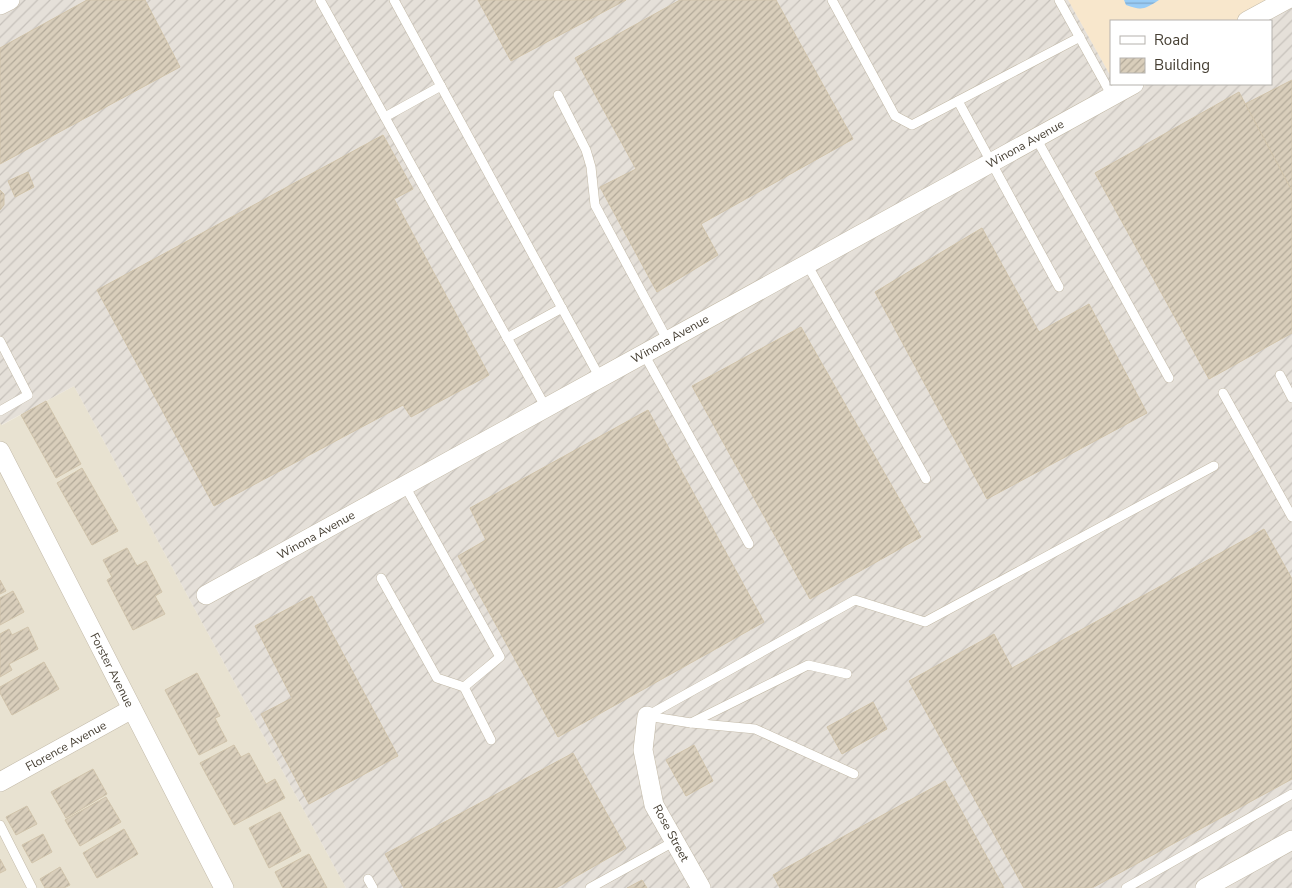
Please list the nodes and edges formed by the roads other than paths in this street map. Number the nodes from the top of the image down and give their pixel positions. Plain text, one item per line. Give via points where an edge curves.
1 (10, 0) edge
2 (320, 0) edge
3 (394, 0) edge
4 (832, 0) edge
5 (1059, 0) edge
6 (1286, 0) edge
7 (0, 5) edge
8 (1250, 20) edge
9 (1080, 37) junction
10 (1132, 85) edge
11 (441, 86) junction
12 (558, 95) dead end
13 (1112, 96) junction
14 (958, 101) junction
15 (385, 118) junction
16 (1036, 138) junction
17 (991, 163) junction
18 (807, 264) junction
19 (1059, 287) dead end
20 (562, 308) junction
21 (507, 338) junction
22 (0, 341) edge
23 (668, 341) junction
24 (644, 354) junction
25 (1280, 375) dead end
26 (600, 378) junction
27 (1169, 378) dead end
28 (1224, 393) dead end
29 (1292, 398) edge
30 (546, 408) junction
31 (0, 411) edge
32 (0, 451) edge
33 (1214, 466) dead end
34 (926, 479) dead end
35 (405, 486) junction
36 (1292, 517) edge
37 (749, 544) dead end
38 (381, 578) dead end
39 (206, 595) dead end
40 (847, 674) dead end
41 (464, 687) junction
42 (132, 709) junction
43 (648, 716) junction
44 (690, 723) junction
45 (491, 740) dead end
46 (854, 774) dead end
47 (0, 782) edge
48 (1292, 794) edge
49 (0, 825) edge
50 (1292, 840) edge
51 (675, 841) junction
52 (368, 879) dead end
53 (32, 888) edge
54 (224, 888) edge
55 (373, 888) edge
56 (590, 888) edge
57 (701, 888) edge
58 (1126, 888) edge
59 (1205, 888) edge

1 - 7 street
2 - 15 lane
3 - 11 lane
4 - 14 lane via 895,116 912,125
5 - 9 lane
6 - 8 street
9 - 13 lane
9 - 14 lane
10 - 13 street, Winona Avenue
11 - 15 lane
11 - 20 lane
12 - 23 lane via 586,150 591,167 594,205
13 - 16 street, Winona Avenue
14 - 17 lane
15 - 21 lane
16 - 17 street, Winona Avenue
16 - 27 lane
17 - 18 street, Winona Avenue
17 - 19 lane
18 - 23 street, Winona Avenue
18 - 34 lane
20 - 21 lane
20 - 26 lane
21 - 30 lane
22 - 31 lane via 28,395
23 - 24 street, Winona Avenue
24 - 26 street, Winona Avenue
24 - 37 lane
25 - 29 lane
26 - 30 street, Winona Avenue
28 - 36 lane
30 - 35 street, Winona Avenue
32 - 42 street, Forster Avenue
33 - 43 lane via 925,622 855,600
35 - 39 street, Winona Avenue
35 - 41 lane via 500,657
38 - 41 lane via 436,678
40 - 44 lane via 808,665
41 - 45 lane
42 - 47 street, Florence Avenue
42 - 54 street, Forster Avenue
43 - 44 lane
43 - 51 street, Rose Street via 643,750 654,805
44 - 46 lane via 755,729
48 - 58 lane
49 - 53 lane
50 - 59 street
51 - 56 lane
51 - 57 street, Rose Street
52 - 55 lane

